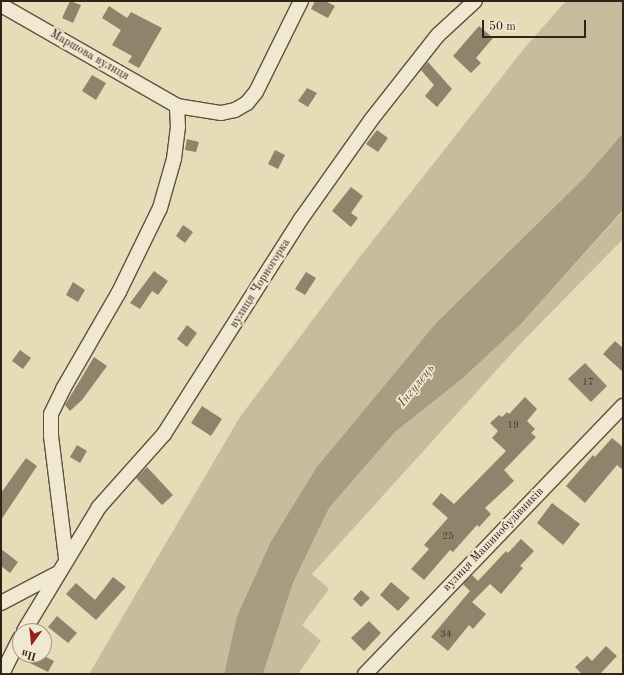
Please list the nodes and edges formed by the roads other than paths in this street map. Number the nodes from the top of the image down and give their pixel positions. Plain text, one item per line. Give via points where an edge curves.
1 (301, 1) edge
2 (475, 1) edge
3 (1, 5) edge
4 (177, 106) junction
5 (623, 406) edge
6 (66, 558) junction
7 (56, 574) junction
8 (1, 603) edge
9 (28, 623) edge
10 (12, 654) edge
11 (2, 674) edge
12 (365, 674) edge

1 - 4 street via 263,78 247,103 235,110 221,113
2 - 6 street, вулиця Чорногорка via 438,35 371,120 301,219 164,434 99,507
3 - 4 street, Маршова вулиця
4 - 6 street via 178,128 174,159 160,208 119,292 51,414 51,436
5 - 12 street, вулиця Машинобудівників
6 - 7 street, вулиця Чорногорка
7 - 8 street
7 - 9 street, вулиця Чорногорка
10 - 11 street

